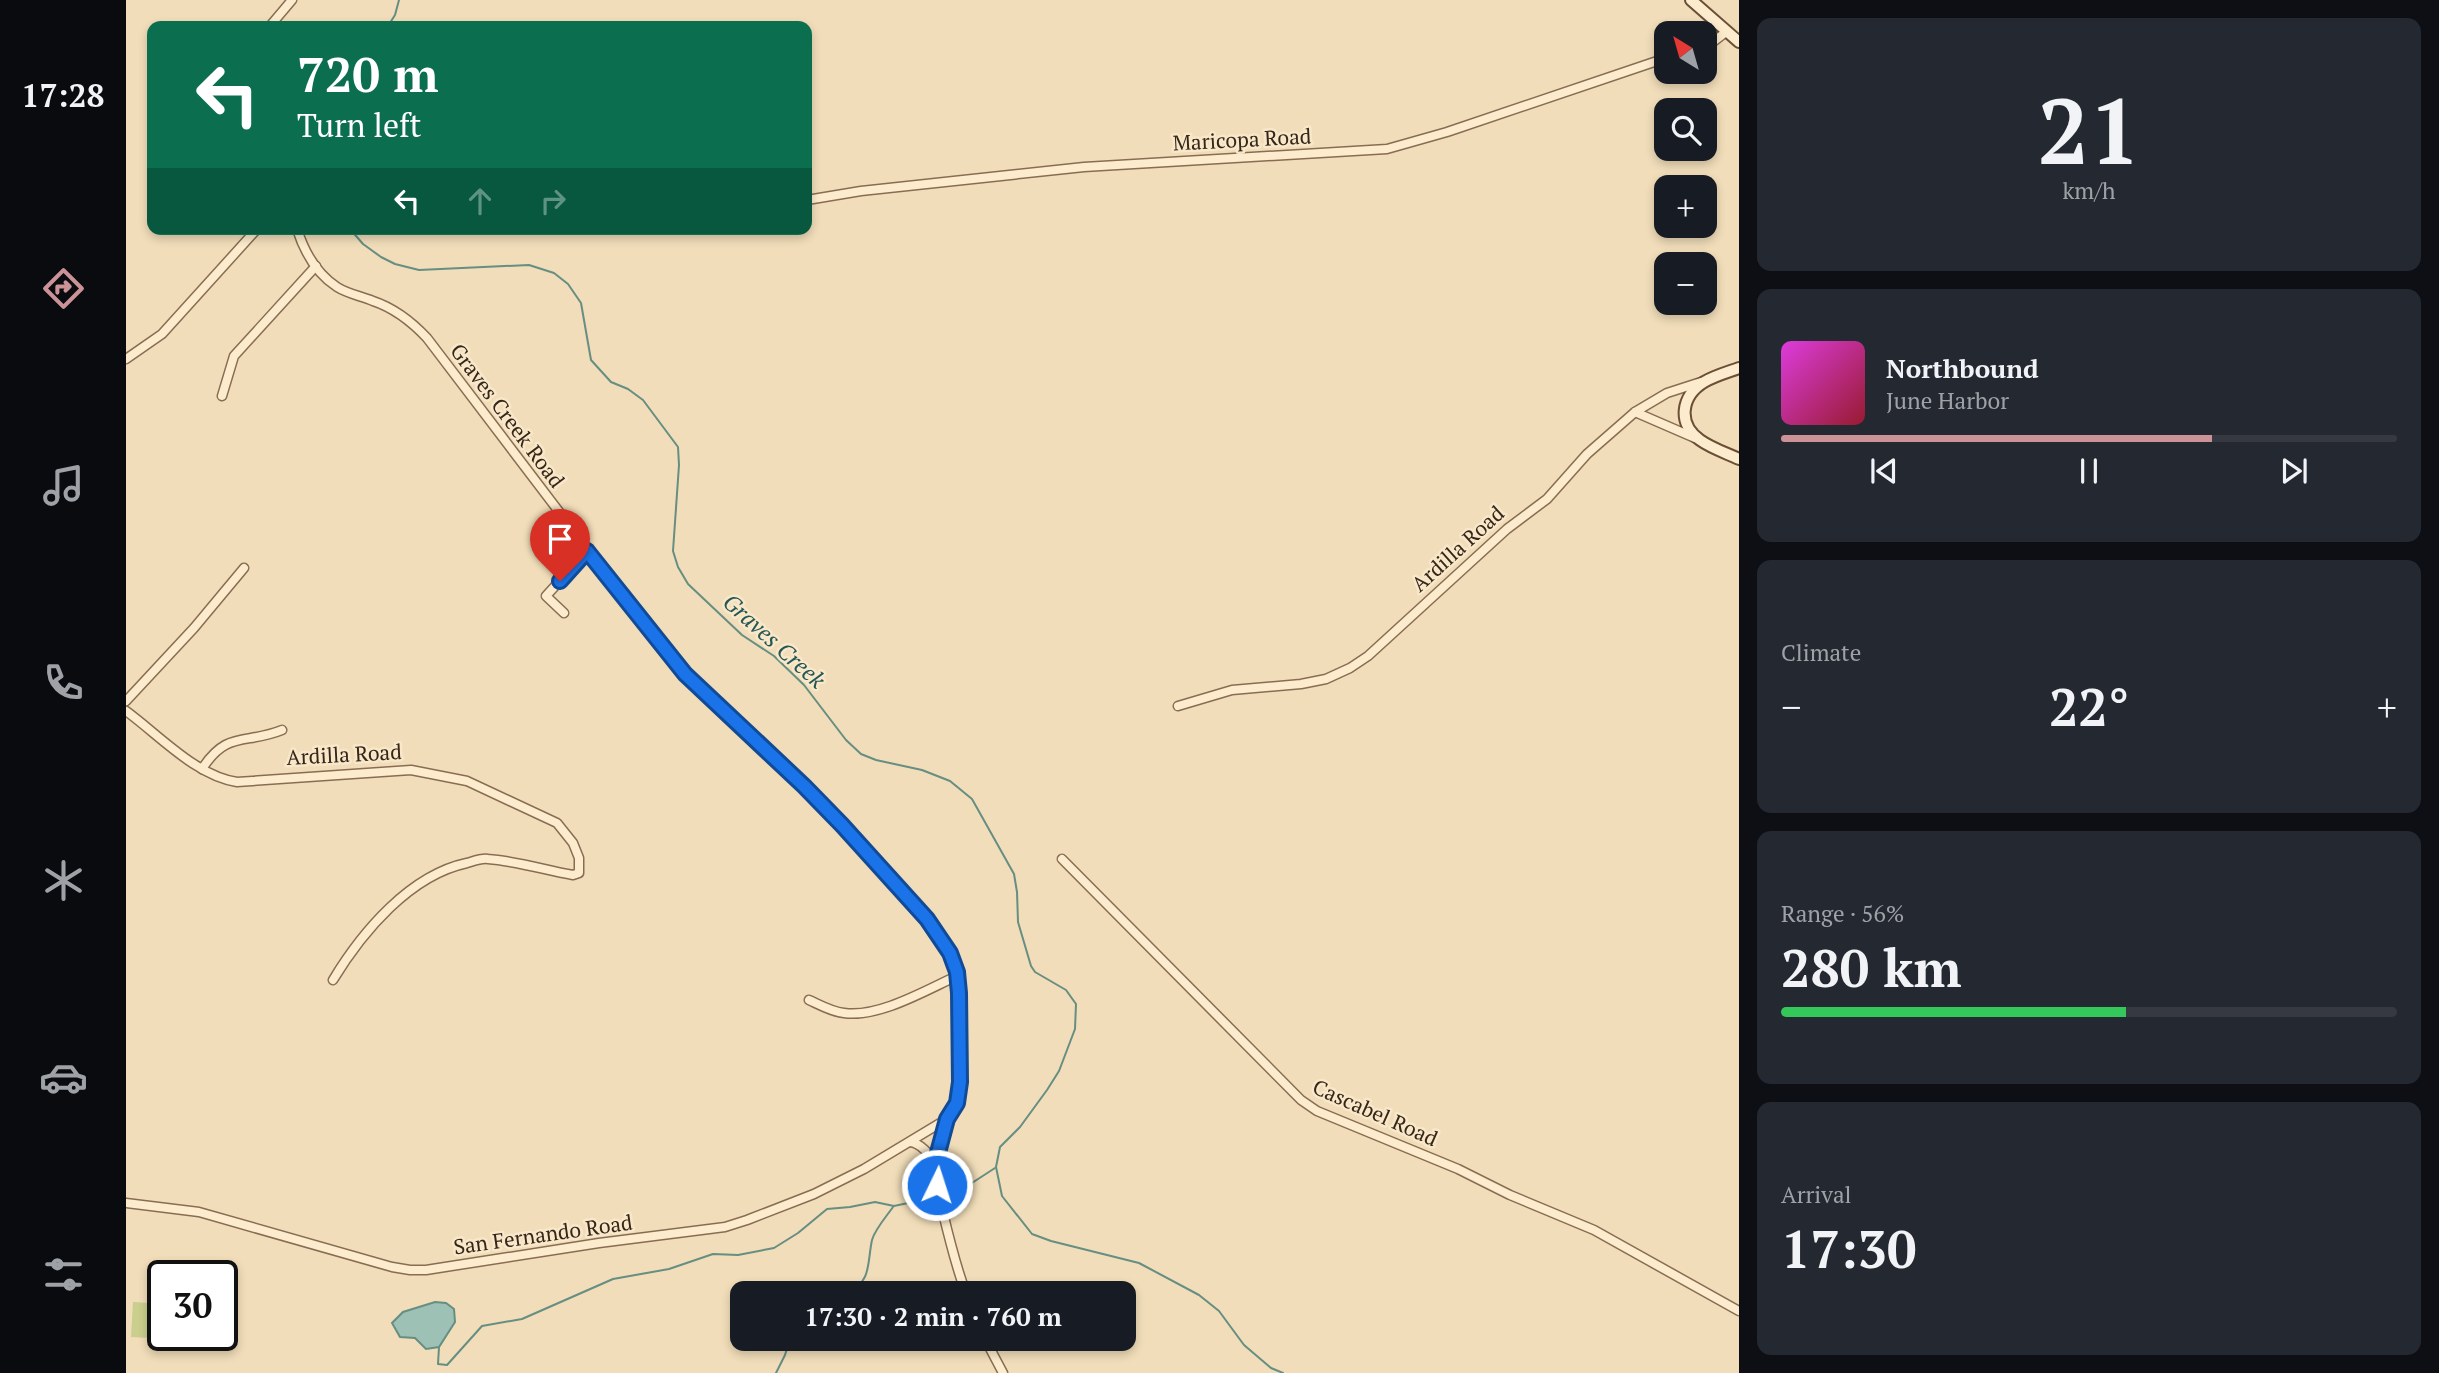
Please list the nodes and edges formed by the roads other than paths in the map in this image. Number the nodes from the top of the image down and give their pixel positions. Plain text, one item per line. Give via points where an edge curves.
1 (292, 0) edge
2 (1692, 0) edge
3 (274, 21) edge
4 (1726, 32) junction
5 (1717, 39) edge
6 (1739, 42) edge
7 (1654, 62) edge
8 (812, 199) edge
9 (252, 235) edge
10 (301, 235) edge
11 (316, 266) junction
12 (126, 359) edge
13 (1739, 368) edge
14 (1704, 381) junction
15 (222, 396) dead end
16 (1635, 412) junction
17 (1701, 441) junction
18 (1739, 458) edge
19 (587, 551) junction
20 (244, 568) dead end
21 (564, 613) dead end
22 (126, 701) edge
23 (1178, 706) dead end
24 (126, 711) edge
25 (282, 730) dead end
26 (202, 769) junction
27 (1062, 859) dead end
28 (957, 976) junction
29 (333, 980) dead end
30 (809, 1000) dead end
31 (947, 1119) junction
32 (910, 1142) junction
33 (935, 1164) junction
34 (126, 1203) edge
35 (962, 1281) edge
36 (1739, 1311) edge
37 (991, 1351) edge
38 (1003, 1373) edge

1 - 3 street
2 - 4 street
4 - 5 street
4 - 6 street
7 - 8 street, Maricopa Road via 1387,149 1084,167
9 - 12 street via 162,334
10 - 11 street, Graves Creek Road
11 - 15 street via 234,356
11 - 19 street, Graves Creek Road via 339,289 390,309 427,338
13 - 14 street, Ardilla Road
14 - 16 street, Ardilla Road via 1667,393
14 - 17 street via 1684,408 1687,427
16 - 17 street
16 - 23 street, Ardilla Road via 1587,454 1547,499 1350,668 1326,679 1232,690
17 - 18 street
19 - 21 street via 547,596
19 - 28 street, Graves Creek Road via 698,689 804,786 886,871 950,953
20 - 22 street
24 - 26 street, Ardilla Road
25 - 26 street via 230,741 212,754
26 - 29 street, Ardilla Road via 237,782 411,770 467,781 557,823 573,843 579,873 573,875 486,859 453,866 423,880 370,928
27 - 36 street, Cascabel Road via 1317,1111 1594,1230
28 - 30 street via 893,1005 863,1013 846,1014
28 - 31 street, Graves Creek Road via 960,1082 957,1103
31 - 32 street, San Fernando Road
31 - 33 street, Graves Creek Road
32 - 33 street via 921,1147
32 - 34 street, San Fernando Road via 814,1194 724,1227 426,1270 392,1266 199,1212
33 - 35 street, Graves Creek Road via 945,1222
37 - 38 street

